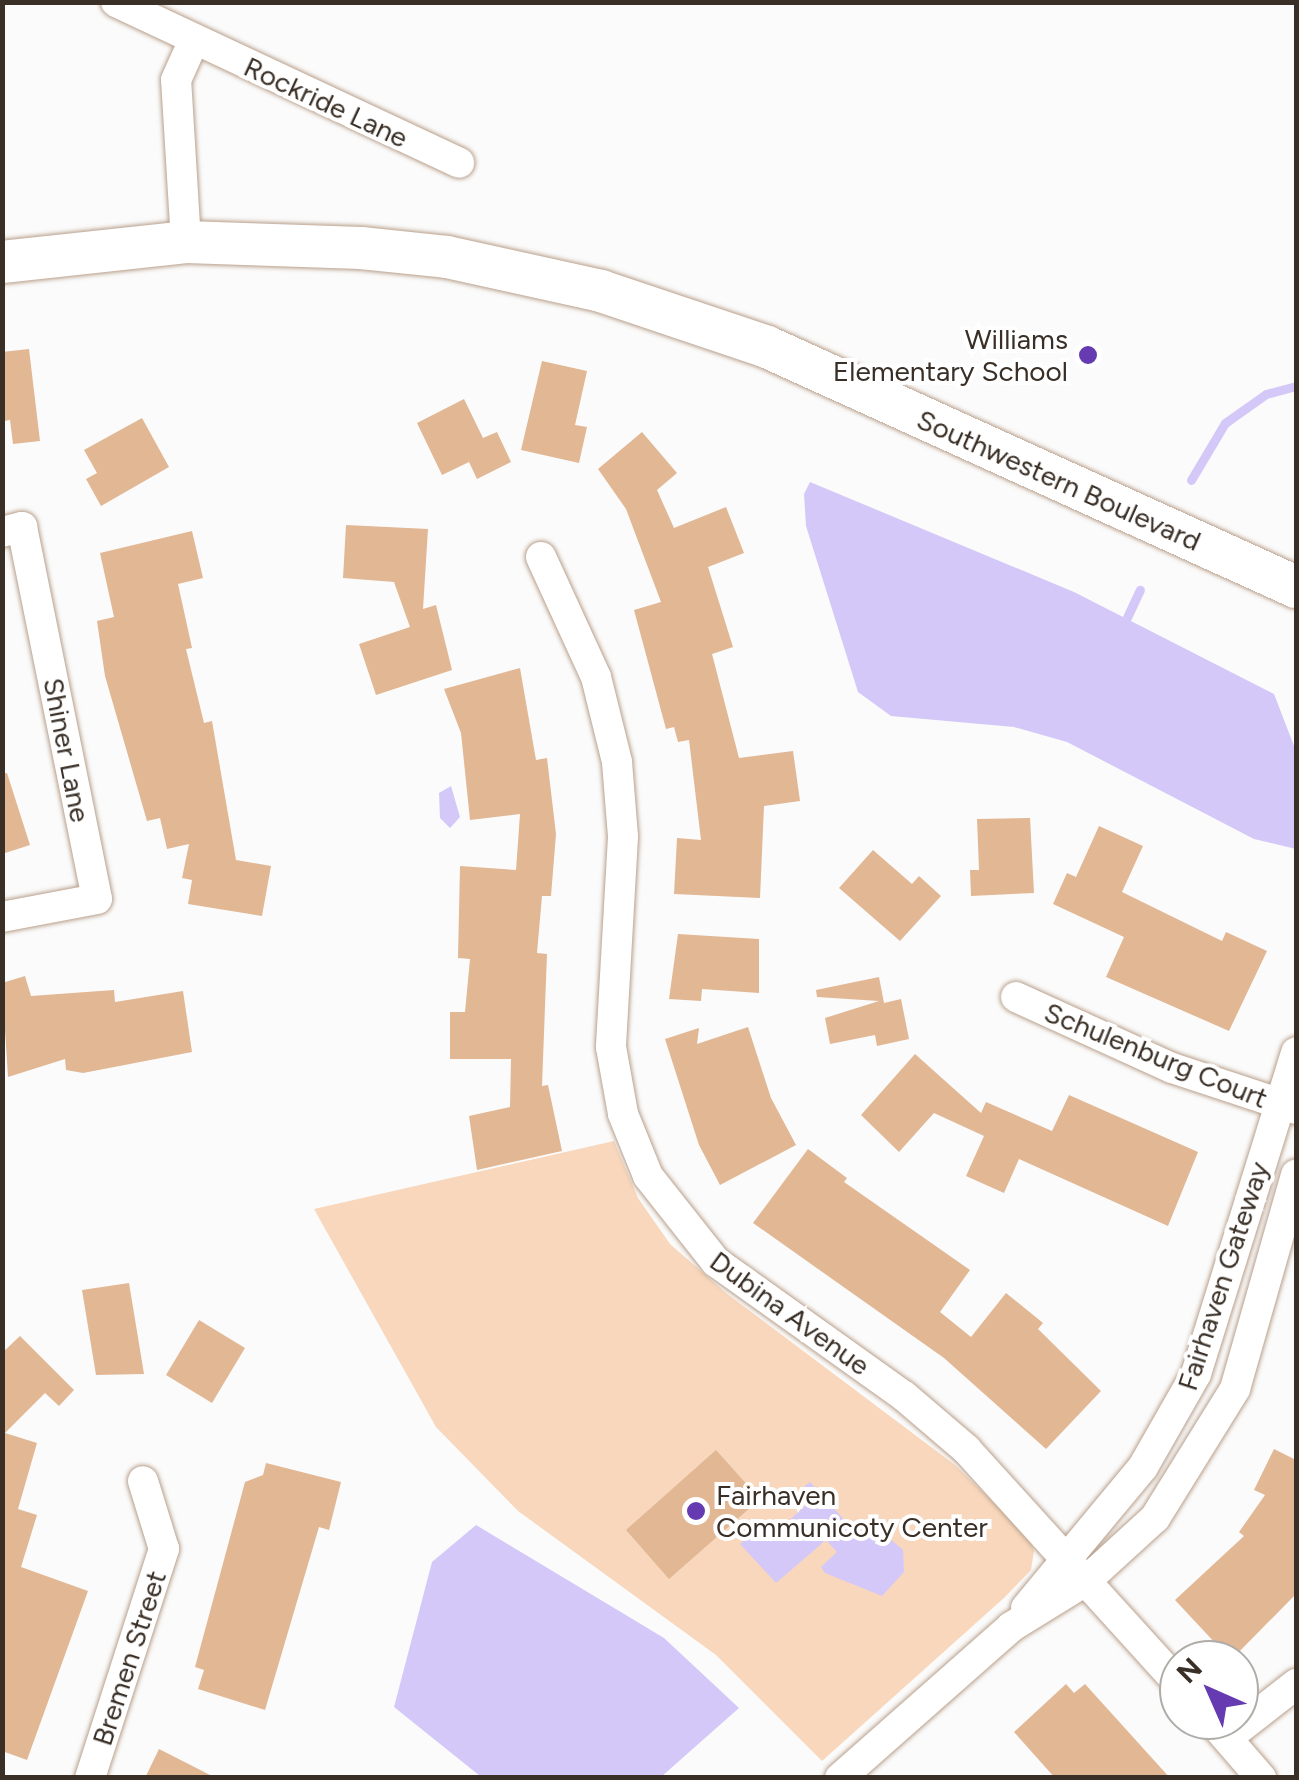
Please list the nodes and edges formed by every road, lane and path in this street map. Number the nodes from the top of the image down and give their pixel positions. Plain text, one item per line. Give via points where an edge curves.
1 (116, 2) edge
2 (194, 40) junction
3 (459, 164) dead end
4 (186, 242) junction
5 (2, 262) edge
6 (2, 532) edge
7 (541, 557) dead end
8 (1296, 588) edge
9 (2, 917) edge
10 (1016, 998) dead end
11 (1296, 1052) edge
12 (1288, 1107) edge
13 (1296, 1175) edge
14 (143, 1480) dead end
15 (1077, 1569) junction
16 (1159, 1661) edge
17 (1296, 1684) edge
18 (1259, 1706) edge
19 (1228, 1740) edge
20 (90, 1778) edge
21 (840, 1778) edge
22 (1261, 1778) edge

1 - 2 street, Rockride Lane
2 - 3 street, Rockride Lane
2 - 4 street via 176,80
4 - 5 street, Southwestern Boulevard
4 - 8 street, Southwestern Boulevard via 447,257 672,311
6 - 9 street, Shiner Lane via 22,527 97,899
7 - 15 street, Dubina Avenue via 596,678 616,762 623,837 611,1047 623,1114 648,1176 716,1262 936,1422
10 - 12 street, Schulenburg Court via 1172,1068
11 - 12 street, Fairhaven Gateway
12 - 15 street, Fairhaven Gateway via 1196,1374
13 - 15 street, Fairhaven Gateway via 1221,1417 1156,1518
14 - 20 street, Bremen Street via 164,1549
15 - 16 street, Dubina Avenue
15 - 21 street, Fairhaven Gateway
17 - 18 street
19 - 22 street

